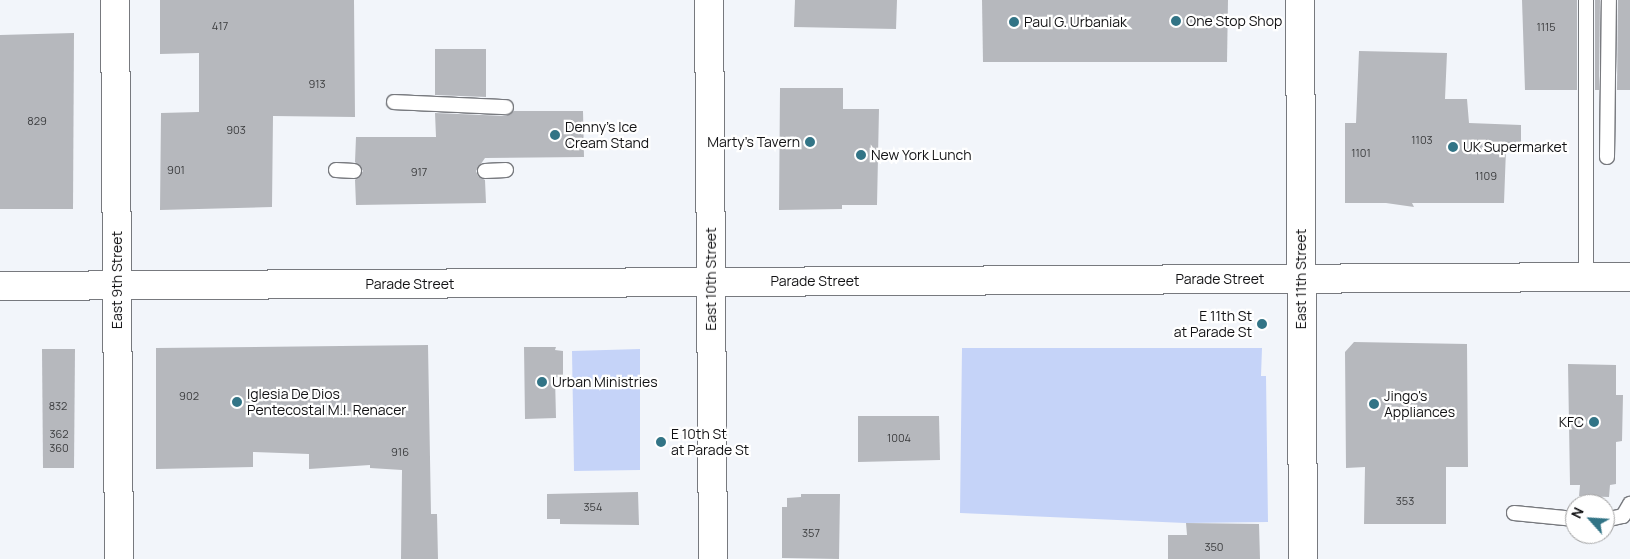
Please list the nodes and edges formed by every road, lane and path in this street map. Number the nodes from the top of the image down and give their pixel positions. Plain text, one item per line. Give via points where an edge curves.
1 (116, 0) edge
2 (710, 0) edge
3 (1300, 0) edge
4 (1586, 0) edge
5 (1609, 0) edge
6 (394, 102) dead end
7 (506, 107) dead end
8 (1607, 157) dead end
9 (336, 170) dead end
10 (506, 170) dead end
11 (354, 171) dead end
12 (485, 171) dead end
13 (1630, 277) edge
14 (1586, 278) junction
15 (1302, 279) junction
16 (711, 282) junction
17 (117, 285) junction
18 (0, 286) edge
19 (1630, 504) edge
20 (1514, 513) dead end
21 (1565, 518) edge
22 (1615, 518) edge
23 (119, 559) edge
24 (713, 559) edge
25 (1303, 559) edge

1 - 17 street, East 9th Street
2 - 16 street, East 10th Street
3 - 15 street, East 11th Street
4 - 14 lane
5 - 8 lane
6 - 7 lane
9 - 11 lane
10 - 12 lane
13 - 14 street, Parade Street
14 - 15 street, Parade Street
15 - 16 street, Parade Street
15 - 25 street, East 11th Street
16 - 17 street, Parade Street
16 - 24 street, East 10th Street
17 - 18 street, Parade Street
17 - 23 street, East 9th Street
19 - 22 lane via 1623,516
20 - 21 lane

